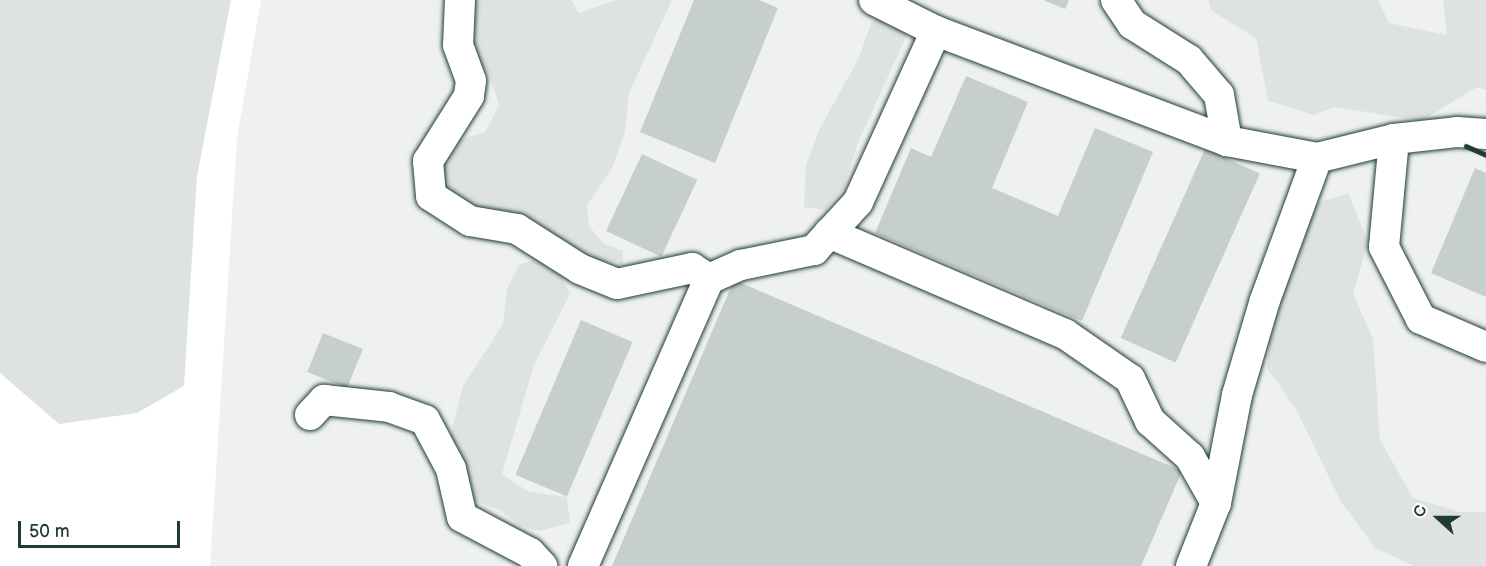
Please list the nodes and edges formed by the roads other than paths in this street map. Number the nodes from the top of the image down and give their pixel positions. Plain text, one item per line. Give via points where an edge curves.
1 (460, 0) edge
2 (874, 0) edge
3 (1116, 0) edge
4 (936, 31) junction
5 (1486, 135) edge
6 (1394, 139) junction
7 (1227, 141) junction
8 (1317, 158) junction
9 (829, 233) junction
10 (709, 279) junction
11 (1486, 347) edge
12 (310, 415) dead end
13 (1216, 503) junction
14 (542, 566) edge
15 (583, 566) edge
16 (1191, 566) edge

1 - 10 lane via 458,45 471,81 469,96 428,161 431,196 470,221 517,229 580,269 617,284 692,267
2 - 4 lane
3 - 7 lane via 1132,24 1189,60 1219,94
4 - 7 lane
4 - 9 lane via 858,202
5 - 6 lane via 1457,132
6 - 8 lane
6 - 11 lane via 1384,247 1421,319
7 - 8 lane
8 - 13 lane via 1262,310 1237,395
9 - 10 lane via 814,250 741,265
9 - 13 lane via 1065,334 1130,379 1150,421 1190,457
10 - 15 lane
12 - 14 lane via 324,400 389,407 425,420 451,469 462,518 530,553
13 - 16 lane

